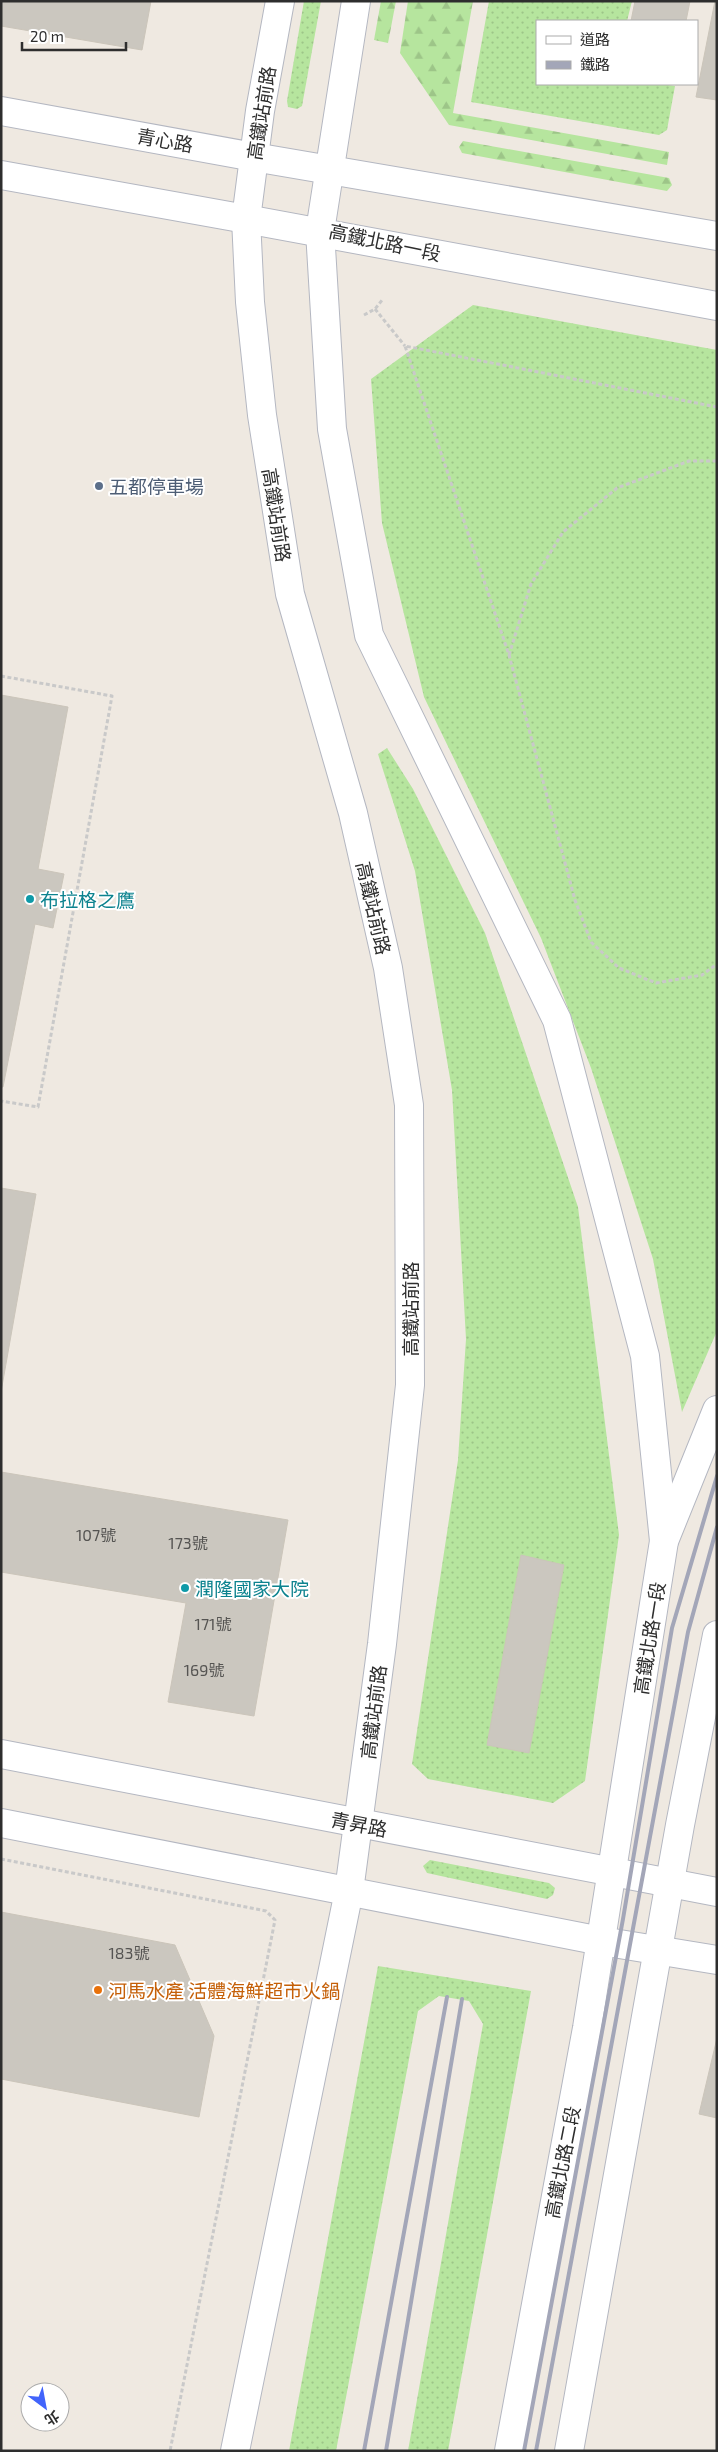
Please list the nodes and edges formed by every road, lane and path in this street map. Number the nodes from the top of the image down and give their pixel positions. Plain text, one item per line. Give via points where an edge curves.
1 (280, 1) edge
2 (356, 1) edge
3 (1, 111) edge
4 (254, 157) junction
5 (329, 170) junction
6 (1, 175) edge
7 (246, 219) junction
8 (320, 231) junction
9 (717, 236) edge
10 (383, 299) dead end
11 (717, 306) edge
12 (375, 309) junction
13 (364, 315) dead end
14 (405, 346) junction
15 (717, 407) edge
16 (717, 461) edge
17 (509, 655) junction
18 (1, 676) edge
19 (717, 964) edge
20 (1, 1101) edge
21 (717, 1410) edge
22 (664, 1541) junction
23 (717, 1635) edge
24 (1, 1754) edge
25 (1, 1823) edge
26 (359, 1824) junction
27 (1, 1859) edge
28 (612, 1873) junction
29 (669, 1884) junction
30 (349, 1891) junction
31 (717, 1892) edge
32 (601, 1941) junction
33 (657, 1950) junction
34 (717, 1960) edge
35 (170, 2451) edge
36 (235, 2451) edge
37 (509, 2451) edge
38 (569, 2451) edge

1 - 4 street, 高鐵站前路
2 - 5 street
3 - 4 street, 青心路
4 - 5 street, 青心路
4 - 7 street, 高鐵站前路
5 - 8 street, 高鐵北路一段
5 - 9 street
6 - 7 street
7 - 8 street
7 - 26 street, 高鐵站前路 via 250,302 262,415 290,594 353,813 388,968 409,1105 410,1385
8 - 11 street, 高鐵北路一段
8 - 22 street via 332,429 369,635 557,1020 645,1356
10 - 12 path
12 - 13 path
12 - 14 path
14 - 15 path
14 - 17 path
16 - 17 path via 688,461 617,488 563,532 531,584
17 - 19 path via 575,900 591,942 619,968 656,983 702,975
18 - 20 path via 112,696 38,1107
21 - 22 street, 高鐵北路一段
22 - 28 street, 高鐵北路一段
23 - 29 street
24 - 26 street, 青昇路
25 - 30 street
26 - 28 street, 青昇路
26 - 30 street
27 - 35 path via 266,1911 275,1920
28 - 29 street, 青昇路
28 - 32 street, 高鐵北路二段
29 - 31 street, 青昇路
29 - 33 street
30 - 32 street
30 - 36 street
32 - 33 street
32 - 37 street, 高鐵北路二段
33 - 34 street
33 - 38 street

